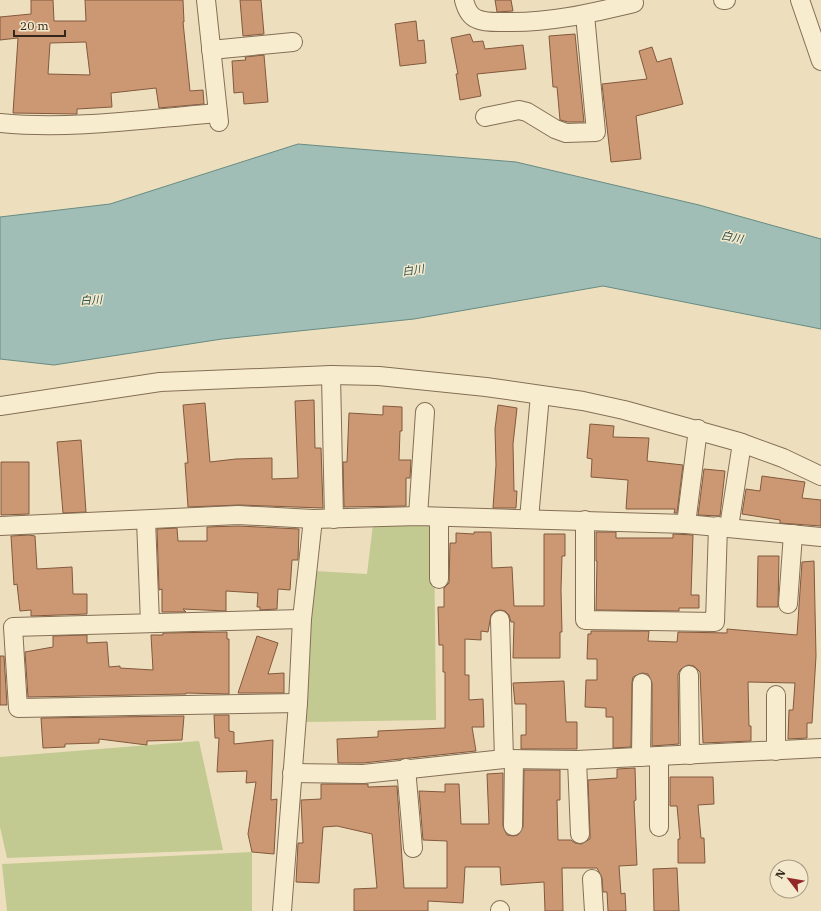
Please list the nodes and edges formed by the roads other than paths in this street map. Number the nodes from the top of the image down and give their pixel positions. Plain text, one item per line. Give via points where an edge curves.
1 (206, 0) edge
2 (464, 0) edge
3 (800, 0) edge
4 (634, 3) dead end
5 (585, 15) junction
6 (293, 42) dead end
7 (211, 50) junction
8 (821, 61) edge
9 (485, 117) dead end
10 (0, 123) edge
11 (331, 375) junction
12 (540, 395) junction
13 (0, 406) edge
14 (425, 412) dead end
15 (698, 429) junction
16 (742, 443) junction
17 (821, 476) edge
18 (418, 516) junction
19 (439, 517) junction
20 (528, 518) junction
21 (313, 519) junction
22 (334, 519) junction
23 (146, 520) junction
24 (585, 520) junction
25 (686, 524) junction
26 (0, 526) edge
27 (723, 527) junction
28 (793, 534) junction
29 (821, 537) edge
30 (439, 579) dead end
31 (788, 604) dead end
32 (302, 619) junction
33 (500, 620) dead end
34 (150, 623) junction
35 (689, 675) dead end
36 (642, 683) dead end
37 (776, 695) dead end
38 (298, 703) junction
39 (821, 748) edge
40 (776, 750) junction
41 (690, 755) junction
42 (650, 757) junction
43 (509, 760) junction
44 (577, 760) junction
45 (406, 768) junction
46 (292, 773) junction
47 (513, 826) dead end
48 (660, 827) dead end
49 (580, 834) dead end
50 (413, 848) dead end
51 (592, 879) dead end
52 (282, 911) edge
53 (594, 911) edge

1 - 7 street
2 - 5 street via 469,13 476,19 486,22 543,22
3 - 8 street
4 - 5 street
5 - 9 street via 596,132 566,133 519,110
6 - 7 street
7 - 10 street via 218,117 84,124
11 - 12 street via 379,376
11 - 13 street via 160,382
11 - 22 street
12 - 15 street via 624,410
12 - 20 street
14 - 18 street
15 - 16 street
15 - 25 street
16 - 17 street
16 - 27 street
18 - 19 street
18 - 22 street
19 - 20 street
19 - 30 street
20 - 24 street
21 - 22 street
21 - 23 street via 238,515
21 - 32 street
23 - 26 street
23 - 34 street
24 - 25 street
24 - 27 street via 585,620 715,622
25 - 27 street
27 - 28 street
28 - 29 street
28 - 31 street
32 - 34 street
32 - 38 street
33 - 43 street
34 - 38 street via 13,627 18,708
35 - 41 street
36 - 42 street
37 - 40 street
38 - 46 street
39 - 40 street
40 - 41 street
41 - 42 street
42 - 44 street
42 - 48 street
43 - 44 street
43 - 45 street
43 - 47 street
44 - 49 street
45 - 46 street via 363,774
45 - 50 street
46 - 52 street
51 - 53 street

